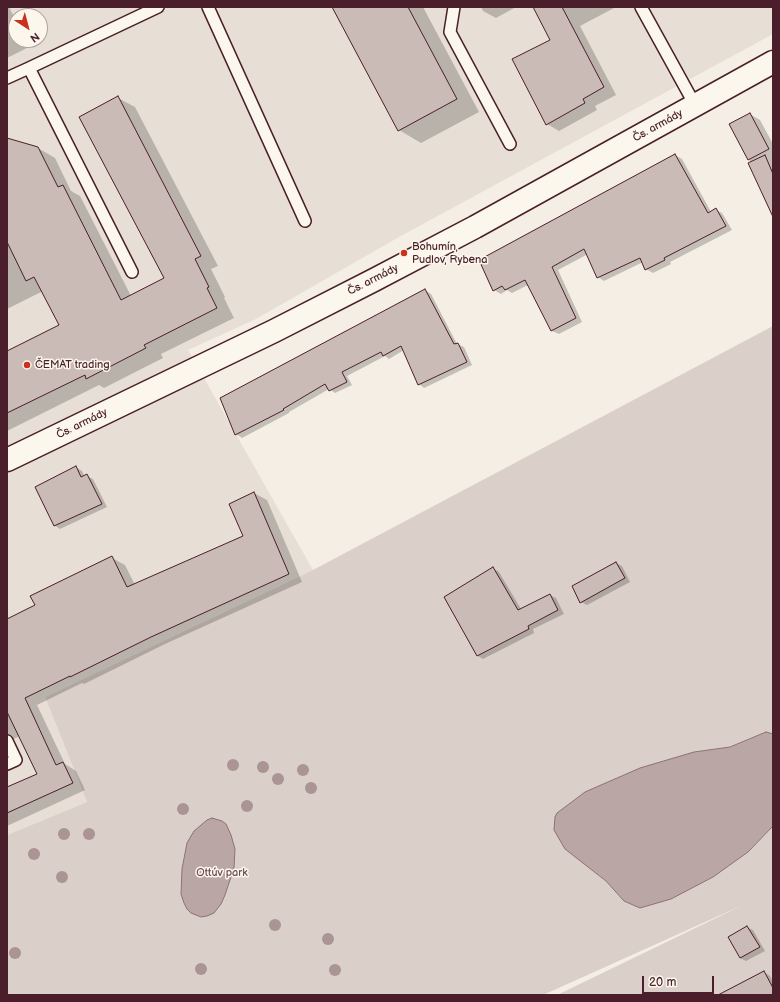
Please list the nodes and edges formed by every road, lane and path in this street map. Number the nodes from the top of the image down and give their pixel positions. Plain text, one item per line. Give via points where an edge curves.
1 (158, 7) edge
2 (208, 7) edge
3 (454, 7) edge
4 (641, 7) edge
5 (773, 62) edge
6 (29, 68) junction
7 (7, 78) edge
8 (694, 105) junction
9 (510, 144) dead end
10 (305, 221) dead end
11 (132, 272) dead end
12 (7, 460) edge
13 (7, 741) edge
14 (7, 764) edge

1 - 6 lane
2 - 10 lane
3 - 9 lane via 450,32
4 - 8 lane
5 - 8 main road, Čs. armády
6 - 7 lane
6 - 11 lane
8 - 12 main road, Čs. armády via 374,280
13 - 14 lane via 16,760

